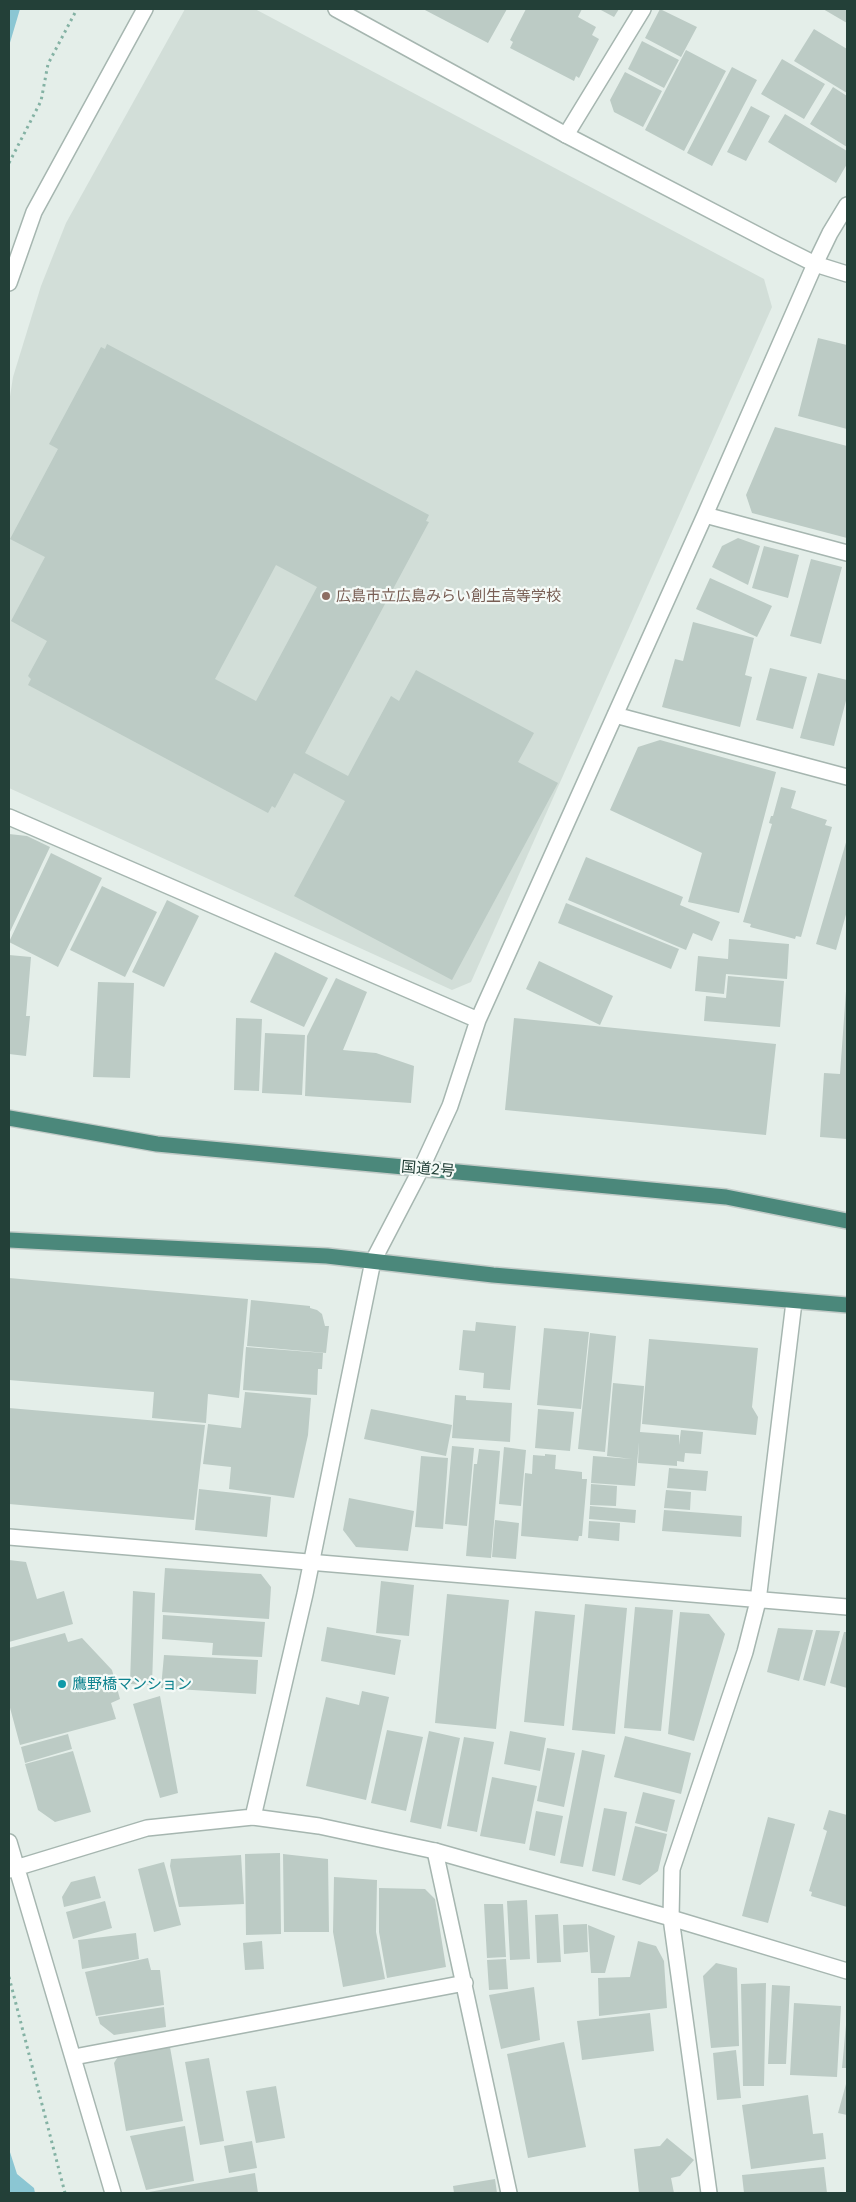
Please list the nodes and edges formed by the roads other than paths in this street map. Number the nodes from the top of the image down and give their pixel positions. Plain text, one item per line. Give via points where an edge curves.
1 (145, 9) edge
2 (336, 9) edge
3 (642, 9) edge
4 (566, 135) junction
5 (847, 205) edge
6 (815, 264) junction
7 (847, 274) edge
8 (9, 283) edge
9 (706, 515) junction
10 (847, 553) edge
11 (615, 715) junction
12 (847, 777) edge
13 (9, 817) edge
14 (478, 1020) junction
15 (9, 1118) edge
16 (421, 1169) junction
17 (847, 1221) edge
18 (9, 1240) edge
19 (373, 1261) junction
20 (794, 1302) junction
21 (847, 1306) edge
22 (9, 1537) edge
23 (311, 1562) junction
24 (758, 1601) junction
25 (847, 1607) edge
26 (253, 1816) junction
27 (9, 1842) edge
28 (435, 1851) junction
29 (12, 1869) edge
30 (671, 1918) junction
31 (847, 1971) edge
32 (465, 1982) junction
33 (74, 2057) junction
34 (113, 2193) edge
35 (509, 2193) edge
36 (709, 2193) edge

1 - 8 street via 34,212
2 - 4 street
3 - 4 street
4 - 6 street
5 - 6 street
6 - 7 street
6 - 9 street
9 - 10 street
9 - 11 street
11 - 12 street
11 - 14 street
13 - 14 street
14 - 16 street via 450,1106
15 - 16 highway, 国道2号 via 157,1144
16 - 17 highway, 国道2号 via 726,1197
16 - 19 street
18 - 19 highway
19 - 20 highway
19 - 23 street
20 - 21 highway
20 - 24 street
22 - 23 street
23 - 24 street
23 - 26 street
24 - 25 street
24 - 30 street via 745,1652 672,1869
26 - 28 street via 319,1826
26 - 29 street via 147,1828
27 - 29 street
28 - 30 street
28 - 32 street
29 - 33 street
30 - 31 street
30 - 36 street
32 - 33 street
32 - 35 street
33 - 34 street

